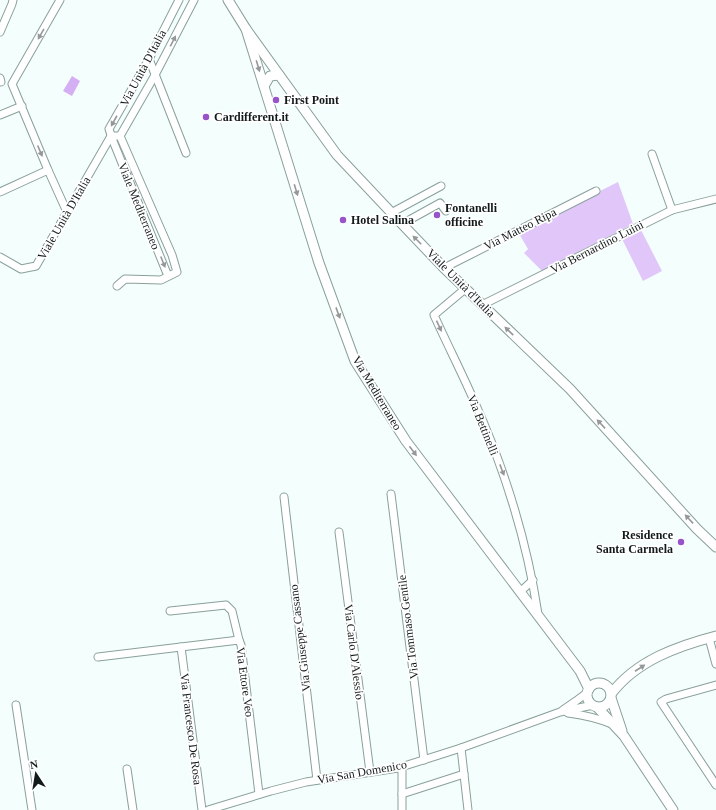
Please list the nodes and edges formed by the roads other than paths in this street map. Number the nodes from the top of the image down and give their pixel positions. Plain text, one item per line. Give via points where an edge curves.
1 (13, 0) edge
2 (60, 0) edge
3 (194, 0) edge
4 (228, 0) edge
5 (177, 2) edge
6 (246, 28) junction
7 (0, 32) edge
8 (149, 59) junction
9 (155, 75) junction
10 (279, 75) junction
11 (0, 78) edge
12 (0, 82) edge
13 (264, 86) junction
14 (22, 106) junction
15 (0, 116) edge
16 (111, 136) junction
17 (120, 136) junction
18 (186, 153) dead end
19 (652, 154) dead end
20 (48, 170) junction
21 (441, 186) dead end
22 (596, 191) dead end
23 (0, 192) edge
24 (716, 199) edge
25 (672, 210) junction
26 (67, 212) junction
27 (446, 212) dead end
28 (391, 213) junction
29 (402, 224) junction
30 (0, 258) edge
31 (444, 268) junction
32 (171, 275) junction
33 (117, 286) dead end
34 (466, 289) junction
35 (482, 305) junction
36 (391, 494) dead end
37 (284, 497) dead end
38 (339, 532) dead end
39 (716, 547) edge
40 (533, 580) junction
41 (520, 592) junction
42 (170, 611) dead end
43 (538, 615) junction
44 (713, 637) edge
45 (239, 640) junction
46 (181, 647) junction
47 (98, 657) dead end
48 (716, 664) edge
49 (716, 684) edge
50 (589, 690) junction
51 (611, 696) junction
52 (16, 705) dead end
53 (595, 706) junction
54 (560, 712) junction
55 (614, 725) junction
56 (624, 736) junction
57 (461, 748) junction
58 (424, 760) junction
59 (402, 767) junction
60 (127, 769) dead end
61 (370, 772) junction
62 (464, 774) junction
63 (317, 780) junction
64 (716, 785) edge
65 (259, 794) junction
66 (402, 794) junction
67 (226, 807) edge
68 (32, 810) edge
69 (133, 810) edge
70 (202, 810) edge
71 (208, 810) edge
72 (402, 810) edge
73 (468, 810) edge
74 (673, 810) edge

1 - 7 street
2 -> 14 street via 12,84
9 -> 3 street
4 - 6 main road, Viale Unità d'Italia
5 - 8 street, Via Unità D'Italia
6 - 10 main road, Viale Unità d'Italia
6 -> 13 main road, Via Mediterraneo
8 - 9 street
8 -> 16 street, Via Unità D'Italia via 110,129
9 - 17 street
9 - 18 street
10 - 13 main road via 270,76
10 - 28 main road, Viale Unità d'Italia via 337,155
11 - 12 street
13 -> 41 main road, Via Mediterraneo via 319,263 355,361 406,441
14 - 15 street
14 -> 20 street
16 - 17 street
16 - 26 street, Viale Unità D'Italia
16 -> 32 street, Viale Mediterraneo
17 - 32 street via 172,255 177,272
19 - 25 street
20 - 23 street
20 - 26 street
21 - 28 street
22 - 31 street, Via Matteo Ripa
24 - 25 street, Via Bernardino Luini
25 - 35 street, Via Bernardino Luini
26 - 30 street, Viale Unità D'Italia via 36,266 21,269
27 - 29 street via 440,204
28 - 29 main road, Viale Unità d'Italia
31 -> 29 main road, Viale Unità d'Italia
31 - 34 main road, Viale Unità d'Italia
32 - 33 street via 161,280 125,279
34 - 35 main road, Viale Unità d'Italia
34 -> 40 street, Via Bettinelli via 434,315 475,404 505,480
39 -> 35 main road, Viale Unità d'Italia via 570,390
36 - 58 street, Via Tommaso Gentile
37 - 63 street, Via Giuseppe Cassano
38 - 61 street, Via Carlo D'Alessio
40 - 41 street
40 - 43 street, Via Bettinelli
41 - 43 main road, Via Mediterraneo
42 - 45 street via 226,605 232,611
43 - 50 main road, Via Mediterraneo via 580,671
44 - 48 street
51 -> 44 main road via 623,680 670,650
45 - 46 street, Via Ettore Veo
45 - 65 street, Via Ettore Veo
46 - 47 street, Via Ettore Veo
46 - 70 street, Via Francesco De Rosa
49 - 64 street via 661,702
50 - 51 main road via 595,684 602,684 608,688
50 - 53 main road via 588,699
50 - 54 street, Via San Domenico
51 - 53 main road via 607,704
51 - 56 main road
52 - 68 street
53 - 54 street, Via San Domenico
53 - 55 main road
54 - 55 street via 585,715
54 - 57 street, Via San Domenico
55 - 56 main road
56 - 74 main road
57 - 58 street, Via San Domenico
57 - 62 street
58 - 59 street, Via San Domenico
59 - 61 street, Via San Domenico
59 - 66 street
60 - 69 street
61 - 63 street, Via San Domenico
62 - 66 street
62 - 73 street
63 - 65 street, Via San Domenico
65 - 67 street, Via San Domenico
66 - 72 street
67 - 71 street, Via San Domenico

